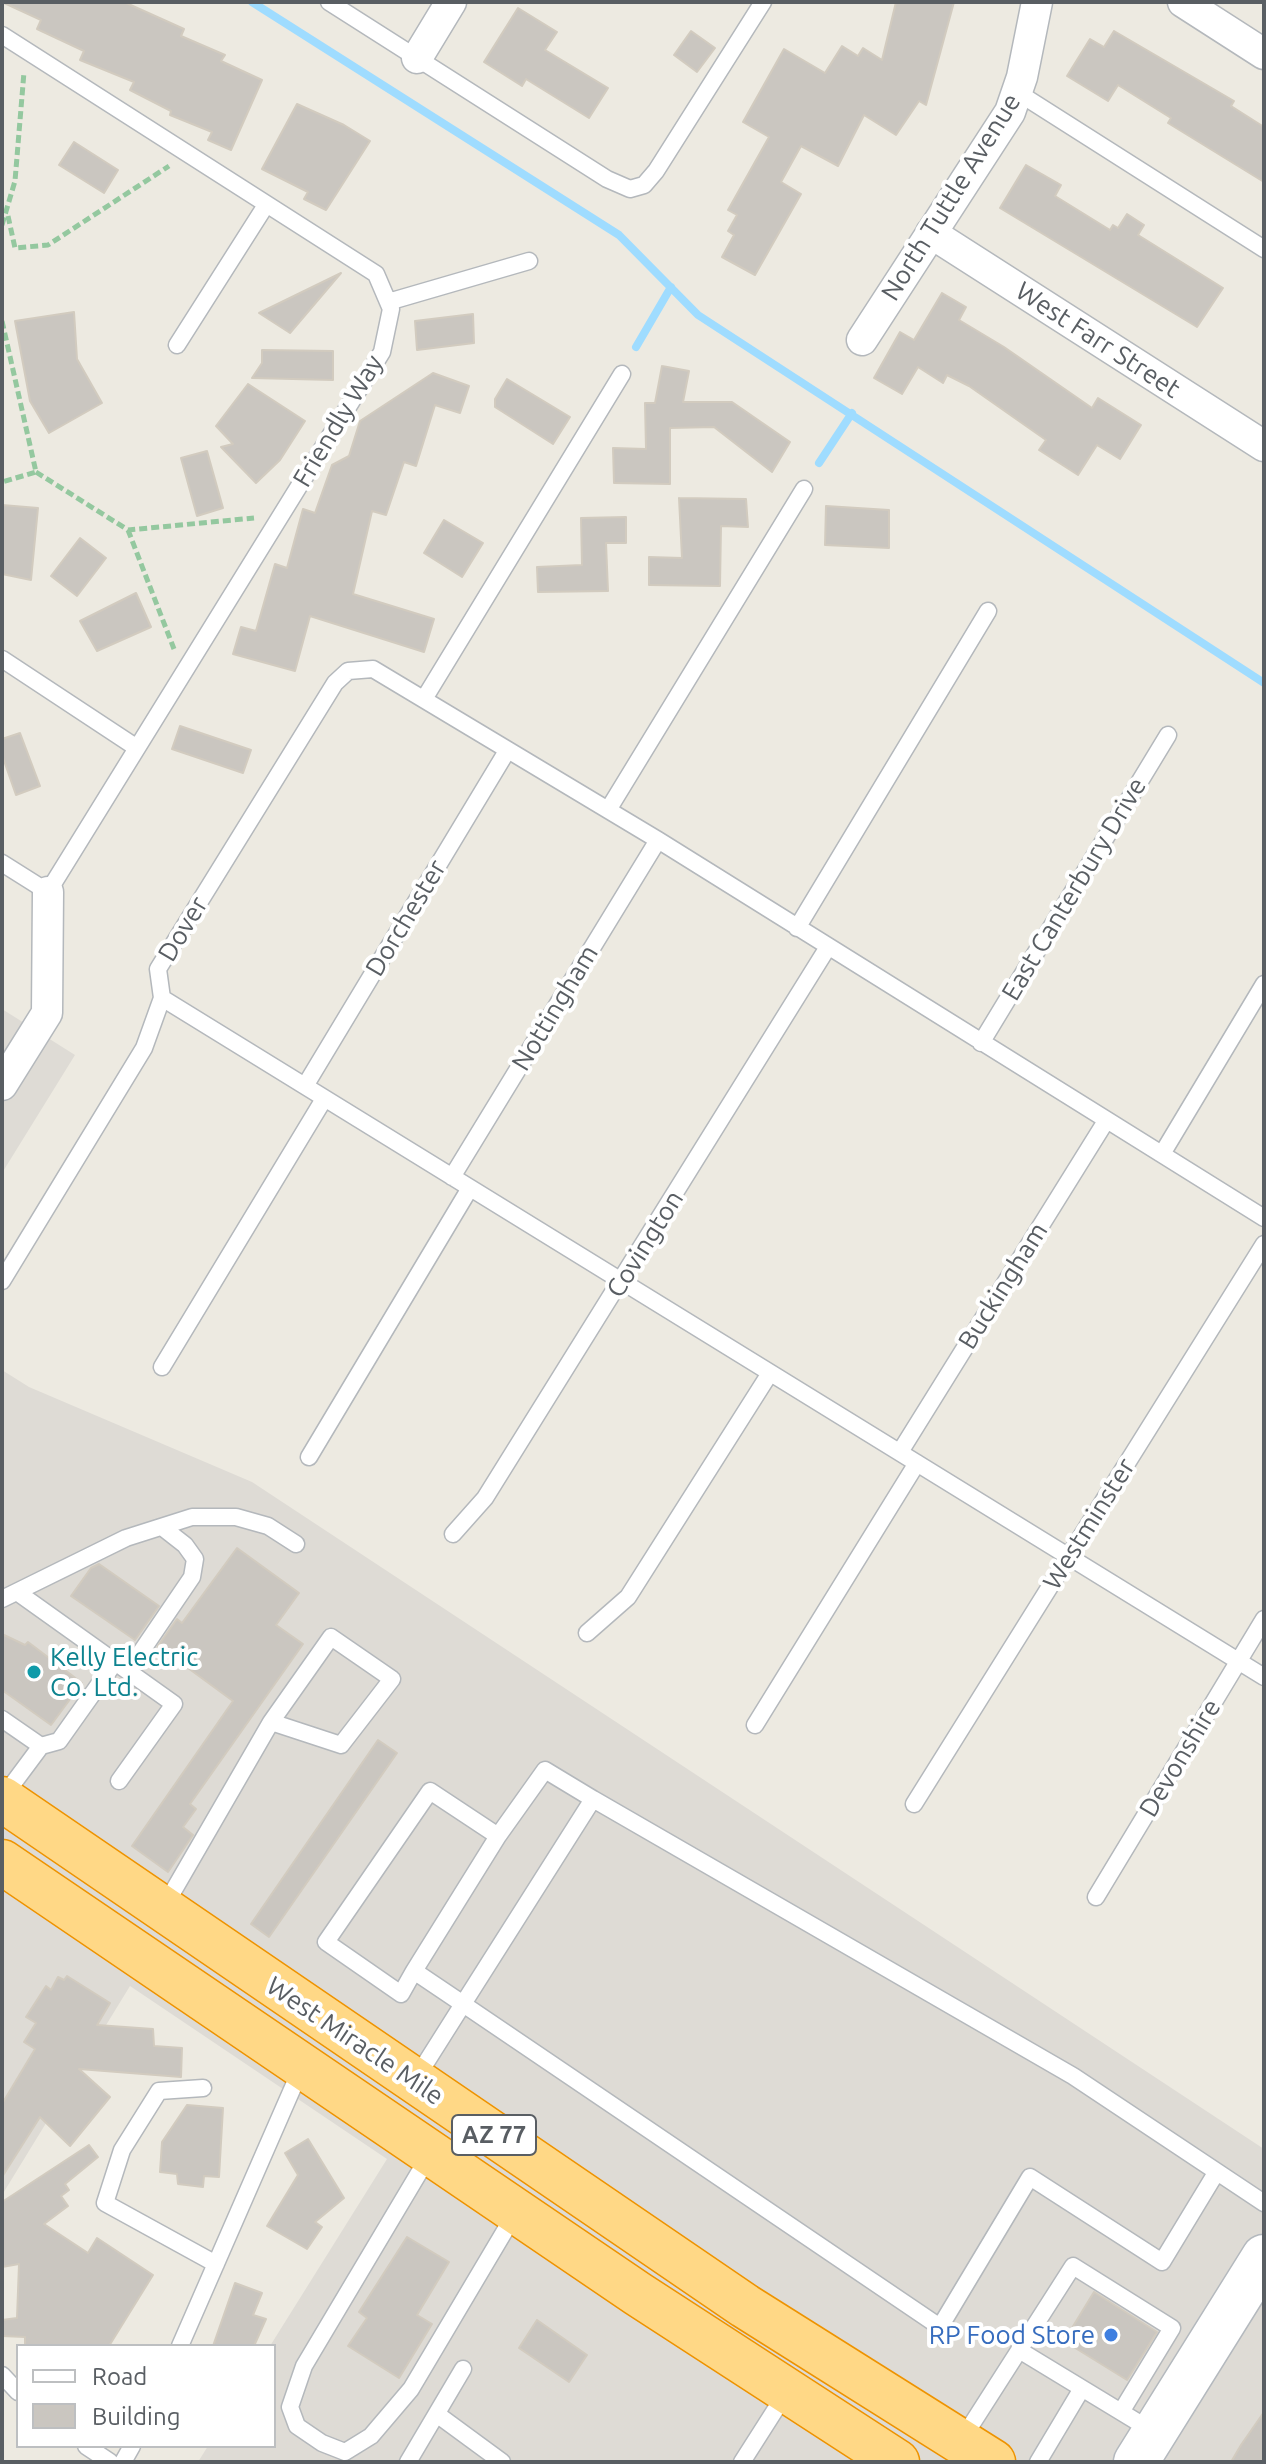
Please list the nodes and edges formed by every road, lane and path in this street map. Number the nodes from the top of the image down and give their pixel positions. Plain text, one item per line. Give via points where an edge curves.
1 (329, 2) edge
2 (451, 2) edge
3 (763, 2) edge
4 (1037, 2) edge
5 (1183, 2) edge
6 (2, 35) edge
7 (26, 50) junction
8 (1264, 54) edge
9 (417, 58) junction
10 (1017, 92) junction
11 (187, 154) junction
12 (266, 205) junction
13 (8, 216) junction
14 (2, 225) edge
15 (931, 233) junction
16 (1264, 249) edge
17 (529, 261) dead end
18 (388, 302) junction
19 (2, 321) edge
20 (862, 340) dead end
21 (177, 345) dead end
22 (622, 374) dead end
23 (1264, 446) edge
24 (36, 472) junction
25 (2, 482) edge
26 (804, 489) dead end
27 (281, 515) junction
28 (128, 530) junction
29 (988, 611) dead end
30 (2, 659) edge
31 (184, 672) junction
32 (424, 699) junction
33 (1168, 735) dead end
34 (137, 748) junction
35 (507, 751) junction
36 (608, 810) junction
37 (658, 840) junction
38 (2, 863) edge
39 (48, 892) junction
40 (797, 928) junction
41 (828, 947) junction
42 (1264, 984) edge
43 (162, 998) junction
44 (981, 1043) junction
45 (2, 1085) edge
46 (305, 1086) junction
47 (324, 1099) junction
48 (1106, 1121) junction
49 (1162, 1154) junction
50 (452, 1177) junction
51 (470, 1188) junction
52 (1264, 1218) edge
53 (1264, 1244) edge
54 (2, 1281) edge
55 (622, 1282) junction
56 (162, 1367) dead end
57 (770, 1373) junction
58 (900, 1452) junction
59 (309, 1457) dead end
60 (917, 1463) junction
61 (162, 1527) junction
62 (453, 1534) dead end
63 (296, 1544) dead end
64 (1069, 1556) junction
65 (9, 1596) edge
66 (1264, 1619) edge
67 (587, 1633) dead end
68 (1239, 1661) junction
69 (122, 1666) junction
70 (1264, 1677) edge
71 (2, 1719) edge
72 (271, 1722) junction
73 (755, 1725) dead end
74 (41, 1746) junction
75 (119, 1781) dead end
76 (2, 1799) edge
77 (593, 1799) junction
78 (914, 1804) dead end
79 (498, 1836) junction
80 (2, 1862) edge
81 (1096, 1897) dead end
82 (162, 1911) junction
83 (108, 1935) junction
84 (414, 1971) junction
85 (463, 2004) junction
86 (301, 2068) junction
87 (411, 2079) junction
88 (203, 2088) dead end
89 (430, 2154) junction
90 (1216, 2173) junction
91 (1264, 2203) edge
92 (516, 2212) junction
93 (1264, 2257) edge
94 (216, 2264) junction
95 (181, 2344) edge
96 (1019, 2350) junction
97 (463, 2369) dead end
98 (2, 2375) edge
99 (16, 2390) edge
100 (1081, 2390) junction
101 (786, 2393) junction
102 (438, 2415) junction
103 (1137, 2436) edge
104 (89, 2448) edge
105 (976, 2452) edge
106 (886, 2459) edge
107 (110, 2462) edge
108 (408, 2462) edge
109 (502, 2462) edge
110 (742, 2462) edge
111 (1038, 2462) edge

1 - 9 lane
2 - 9 street
3 - 9 lane via 656,171 644,185 630,189
4 - 10 street, North Tuttle Avenue
5 - 8 street
6 - 7 lane
7 - 11 lane
7 - 13 path
10 - 15 street, North Tuttle Avenue via 1010,112
10 - 16 lane
11 - 12 lane
11 - 13 path via 48,245 15,248
12 - 18 lane via 376,274
12 - 21 lane
13 - 14 path
15 - 20 street, North Tuttle Avenue
15 - 23 street, West Farr Street
17 - 18 lane
18 - 27 lane, Friendly Way via 382,352
19 - 24 path
22 - 32 lane
24 - 25 path
24 - 28 path
26 - 36 lane
27 - 28 path
27 - 31 lane, Friendly Way
28 - 31 path
29 - 40 lane
30 - 34 lane
31 - 34 lane, Friendly Way
32 - 35 lane
32 - 43 lane, Dover via 373,669 348,671 335,683 158,969
33 - 44 lane, East Canterbury Drive
34 - 39 lane, Friendly Way
35 - 36 lane
35 - 46 lane, Dorchester
36 - 37 lane
37 - 40 lane
37 - 50 lane, Nottingham
38 - 39 lane
39 - 45 street via 47,1013
40 - 41 lane
41 - 44 lane
41 - 55 lane, Covington
42 - 49 lane
43 - 46 lane
43 - 54 lane, Dover via 144,1048
44 - 48 lane
46 - 47 lane
47 - 50 lane
47 - 56 lane
48 - 49 lane
48 - 58 lane, Buckingham
49 - 52 lane
50 - 51 lane
51 - 55 lane
51 - 59 lane
53 - 64 lane, Westminster
55 - 57 lane
55 - 62 lane, Covington via 485,1498
57 - 58 lane
57 - 67 lane via 628,1597
58 - 60 lane
60 - 64 lane
60 - 73 lane
61 - 63 lane via 192,1517 236,1517 268,1526
61 - 65 lane via 126,1538
61 - 69 lane via 195,1559 192,1577
64 - 68 lane
64 - 78 lane, Westminster
65 - 69 lane
66 - 68 lane, Devonshire
68 - 70 lane
68 - 81 lane, Devonshire
69 - 74 lane via 59,1741
69 - 75 lane via 174,1704
71 - 74 lane
72 - 72 lane via 331,1637 392,1679 341,1745
72 - 82 lane
74 - 76 lane
76 - 82 highway, West Miracle Mile / AZ 77
77 - 79 lane via 545,1770
77 - 85 lane
77 - 90 lane via 1073,2076
79 - 84 lane
79 - 84 lane via 430,1791 326,1942 401,1994
80 - 83 highway, West Miracle Mile / AZ 77
82 - 87 highway, West Miracle Mile / AZ 77
83 - 86 highway, West Miracle Mile / AZ 77
83 - 87 highway via 141,1935 355,2077 388,2086
84 - 85 lane
85 - 87 lane
85 - 90 lane via 940,2327 1030,2177 1162,2262
86 - 89 highway, West Miracle Mile / AZ 77
86 - 94 lane
87 - 105 highway, West Miracle Mile / AZ 77 via 745,2306
88 - 94 lane via 159,2091 122,2150 105,2203
89 - 92 highway, West Miracle Mile / AZ 77
89 - 92 lane via 304,2366 290,2407 297,2426 322,2443 345,2452 371,2436 391,2413 453,2322
90 - 91 lane
92 - 101 highway, West Miracle Mile / AZ 77
93 - 103 street
94 - 95 lane
96 - 100 lane
96 - 103 lane via 1073,2266 1172,2328
96 - 105 lane
97 - 102 lane
98 - 99 lane
100 - 103 lane
100 - 111 lane
101 - 106 highway, West Miracle Mile / AZ 77
101 - 110 lane
102 - 108 lane
102 - 109 lane
104 - 107 lane

